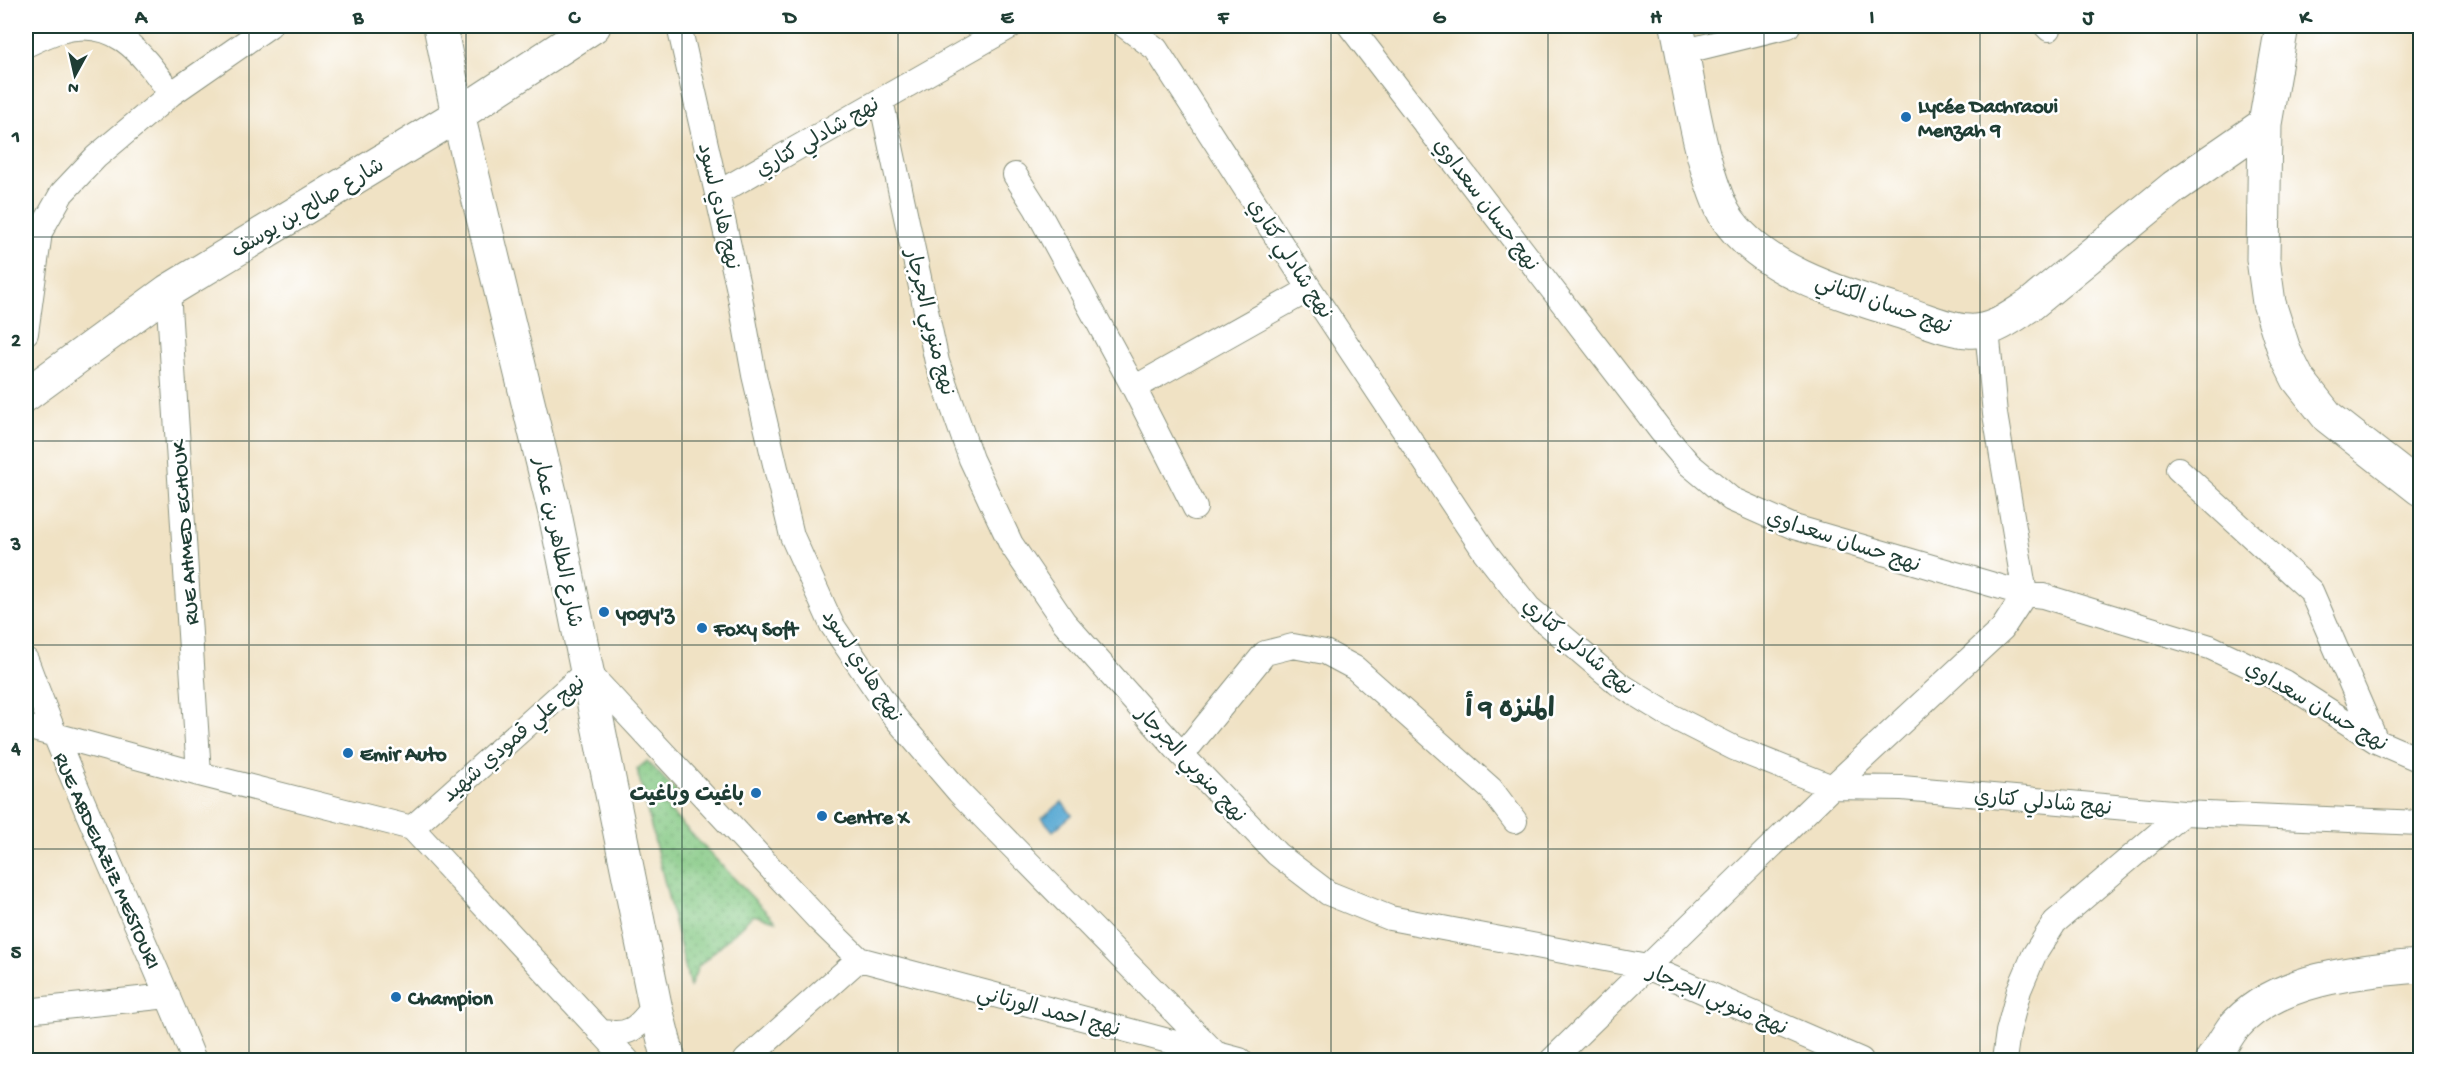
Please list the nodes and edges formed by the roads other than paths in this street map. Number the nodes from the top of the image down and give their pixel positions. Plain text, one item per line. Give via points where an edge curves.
1 (269, 26) edge
2 (440, 26) edge
3 (594, 26) edge
4 (679, 26) edge
5 (1011, 26) edge
6 (1125, 26) edge
7 (1350, 26) edge
8 (1788, 26) edge
9 (2282, 26) edge
10 (1679, 39) edge
11 (26, 45) edge
12 (171, 94) junction
13 (881, 100) junction
14 (458, 115) junction
15 (2265, 124) junction
16 (1015, 175) dead end
17 (718, 193) junction
18 (1310, 290) junction
19 (168, 291) junction
20 (1987, 329) junction
21 (26, 333) edge
22 (1134, 388) junction
23 (26, 395) edge
24 (2178, 469) dead end
25 (2421, 489) edge
26 (1195, 508) dead end
27 (2025, 594) junction
28 (26, 660) edge
29 (587, 671) junction
30 (26, 727) edge
31 (54, 735) junction
32 (2376, 741) junction
33 (1182, 755) junction
34 (2421, 760) edge
35 (199, 774) junction
36 (1832, 786) junction
37 (2183, 813) junction
38 (1515, 821) dead end
39 (2421, 823) edge
40 (412, 828) junction
41 (859, 959) junction
42 (2421, 966) edge
43 (1647, 967) junction
44 (168, 996) junction
45 (655, 1005) junction
46 (26, 1011) edge
47 (599, 1031) junction
48 (1216, 1054) junction
49 (194, 1060) edge
50 (627, 1060) edge
51 (669, 1060) edge
52 (746, 1060) edge
53 (1240, 1060) edge
54 (1552, 1060) edge
55 (1861, 1060) edge
56 (2004, 1060) edge
57 (2212, 1060) edge

1 - 12 street
2 - 14 street, شارع الطاهر بن عمار
3 - 14 street, شارع صالح بن يوسف
4 - 17 street, نهج هادي لسود
5 - 13 street, نهج شادلي كتاري
6 - 18 street, نهج شادلي كتاري via 1156,49
7 - 27 street, نهج حسان سعداوي via 1689,464 1731,499 1794,528
8 - 10 street
9 - 15 street
10 - 20 street, نهج حسان الكناني via 1692,109 1713,187 1737,232 1756,249 1823,286 1967,331
11 - 12 street via 60,30 93,27 118,35 144,57
12 - 21 street via 96,157 62,193 40,232
13 - 17 street, نهج شادلي كتاري
13 - 33 street, نهج منوبي الجرجار via 937,362 971,459 1011,544 1064,622
14 - 19 street, شارع صالح بن يوسف
14 - 29 street, شارع الطاهر بن عمار via 554,509
15 - 20 street, نهج حسان الكناني via 2174,187 2030,305
15 - 25 street via 2263,259 2269,303 2285,353 2298,379 2328,417
16 - 22 street
17 - 48 street, نهج هادي لسود via 754,375 792,536 832,625 894,716 959,792
18 - 22 street
18 - 36 street, نهج شادلي كتاري via 1485,552 1529,608 1619,684 1669,716 1734,748
19 - 23 street, شارع صالح بن يوسف
19 - 35 street, RUE AHMED ECHOUK
20 - 27 street via 1995,414
22 - 26 street
24 - 32 street via 2311,591
27 - 32 street, نهج حسان سعداوي via 2043,596 2210,647 2284,682
27 - 36 street via 2002,629
28 - 31 street, RUE ABDELAZIZ MESTOURI
29 - 40 street, نهج علي قمودي شهيد
29 - 41 street, نهج علي قمودي شهيد
29 - 45 street, شارع الطاهر بن عمار
30 - 31 street
31 - 35 street
31 - 44 street, RUE ABDELAZIZ MESTOURI
32 - 34 street, نهج حسان سعداوي
33 - 38 street via 1265,654 1293,646 1325,652 1355,668 1372,683 1491,789
33 - 43 street, نهج منوبي الجرجار via 1277,854 1328,893 1390,918
35 - 40 street
36 - 37 street, نهج شادلي كتاري via 1902,788
36 - 43 street
37 - 39 street, نهج شادلي كتاري
37 - 56 street via 2055,922 2034,955 2019,990
40 - 47 street
41 - 48 street, نهج احمد الورتاني
41 - 52 street
42 - 57 street via 2310,981 2267,1000 2233,1029
43 - 54 street
43 - 55 street, نهج منوبي الجرجار
44 - 46 street
44 - 49 street, RUE ABDELAZIZ MESTOURI
45 - 47 street via 633,1030 616,1035
45 - 51 street, شارع الطاهر بن عمار
47 - 50 street
48 - 53 street, نهج احمد الورتاني

